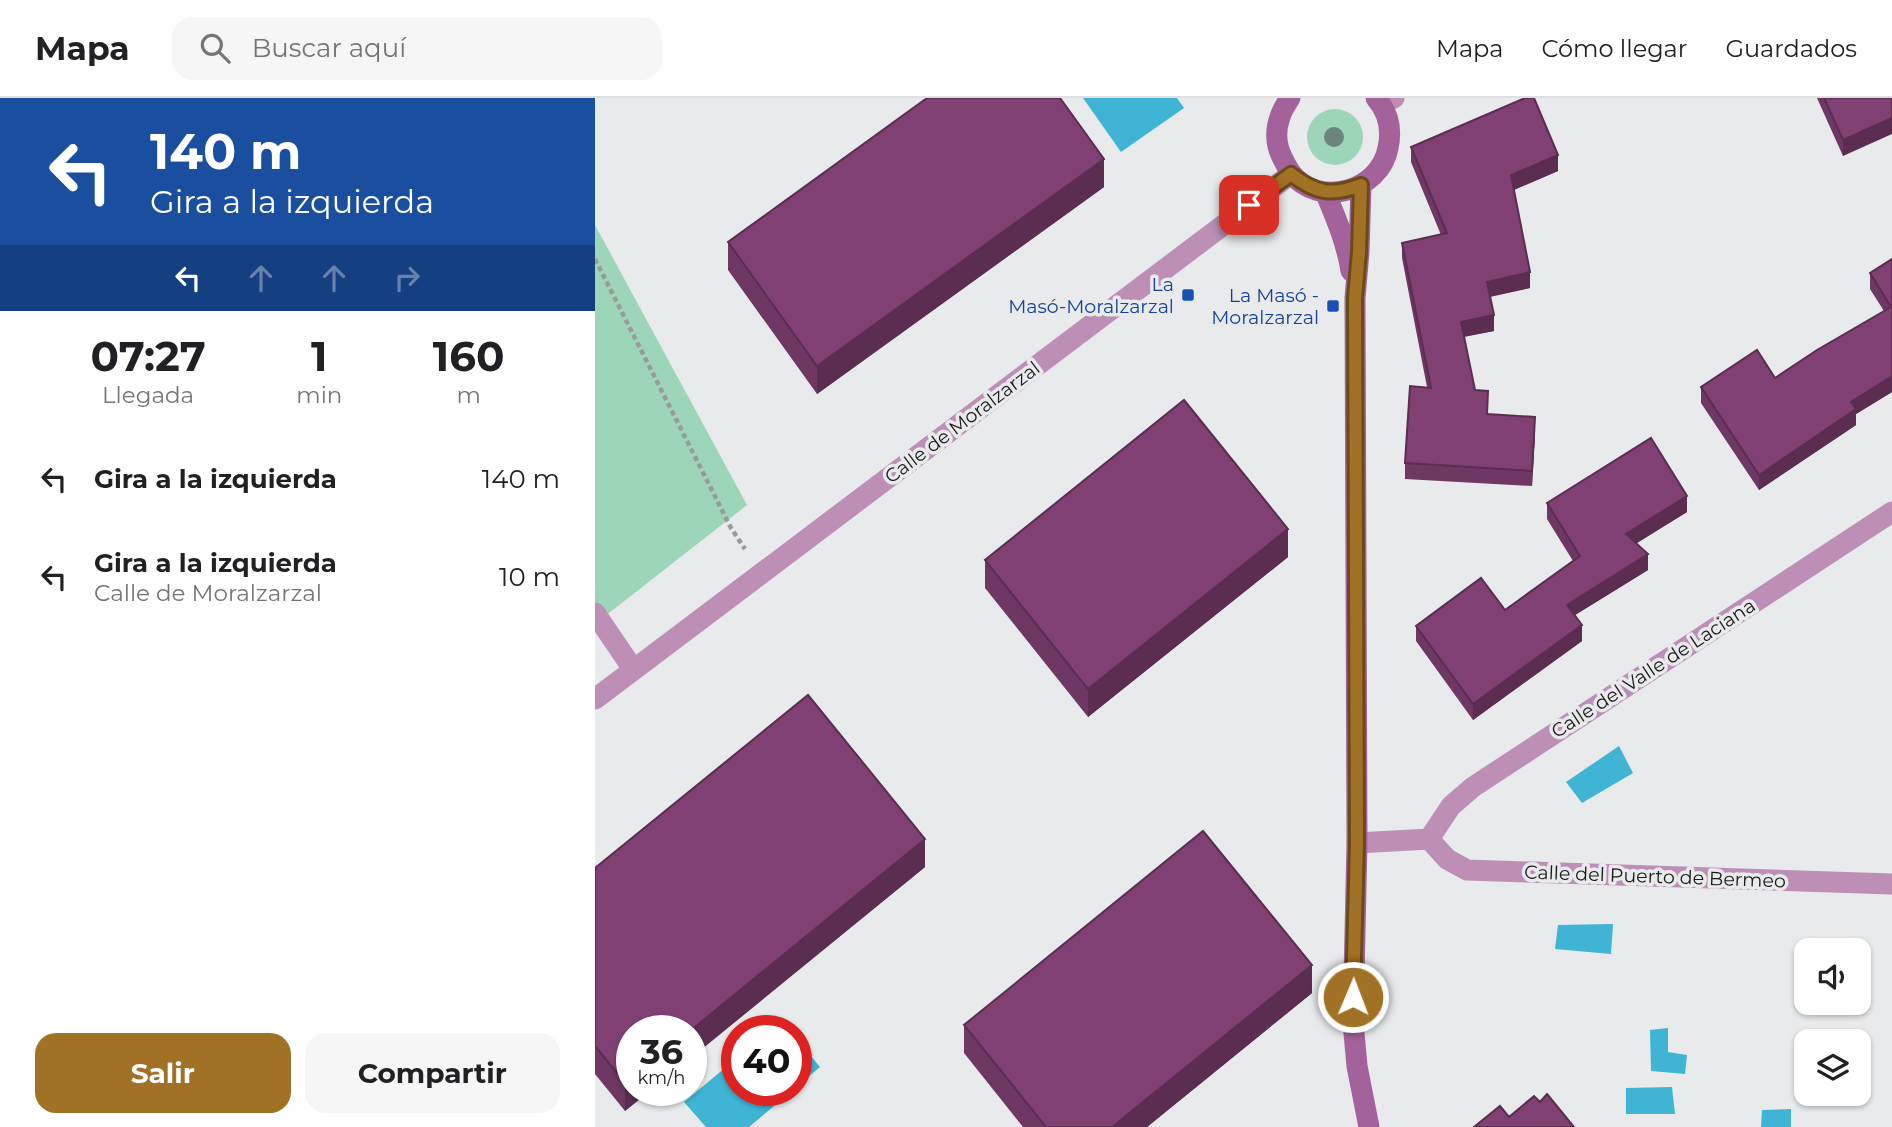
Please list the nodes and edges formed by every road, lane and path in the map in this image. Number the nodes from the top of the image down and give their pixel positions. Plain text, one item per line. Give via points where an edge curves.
1 (1290, 98) edge
2 (1384, 100) edge
3 (1291, 174) junction
4 (1361, 185) junction
5 (1325, 192) junction
6 (595, 259) edge
7 (604, 277) junction
8 (595, 280) edge
9 (1355, 298) junction
10 (1892, 512) edge
11 (761, 573) junction
12 (595, 614) edge
13 (633, 669) junction
14 (595, 699) edge
15 (1429, 839) junction
16 (1357, 843) junction
17 (1892, 884) edge
18 (1369, 1127) edge

1 - 3 street via 1277,130 1278,150
2 - 4 street via 1390,138 1387,157 1377,173
3 - 5 street via 1306,186
3 - 11 street, Calle de Moralzarzal
4 - 5 street
4 - 9 street
5 - 9 street via 1349,257
6 - 7 path
7 - 8 path
7 - 11 path via 731,528
9 - 16 street
10 - 15 street, Calle del Valle de Laciana via 1473,787 1451,806
11 - 13 street, Calle de Moralzarzal
12 - 13 street
13 - 14 street, Calle de Moralzarzal
15 - 16 street
15 - 17 street, Calle del Puerto de Bermeo via 1447,859 1467,870
16 - 18 street via 1353,1022

